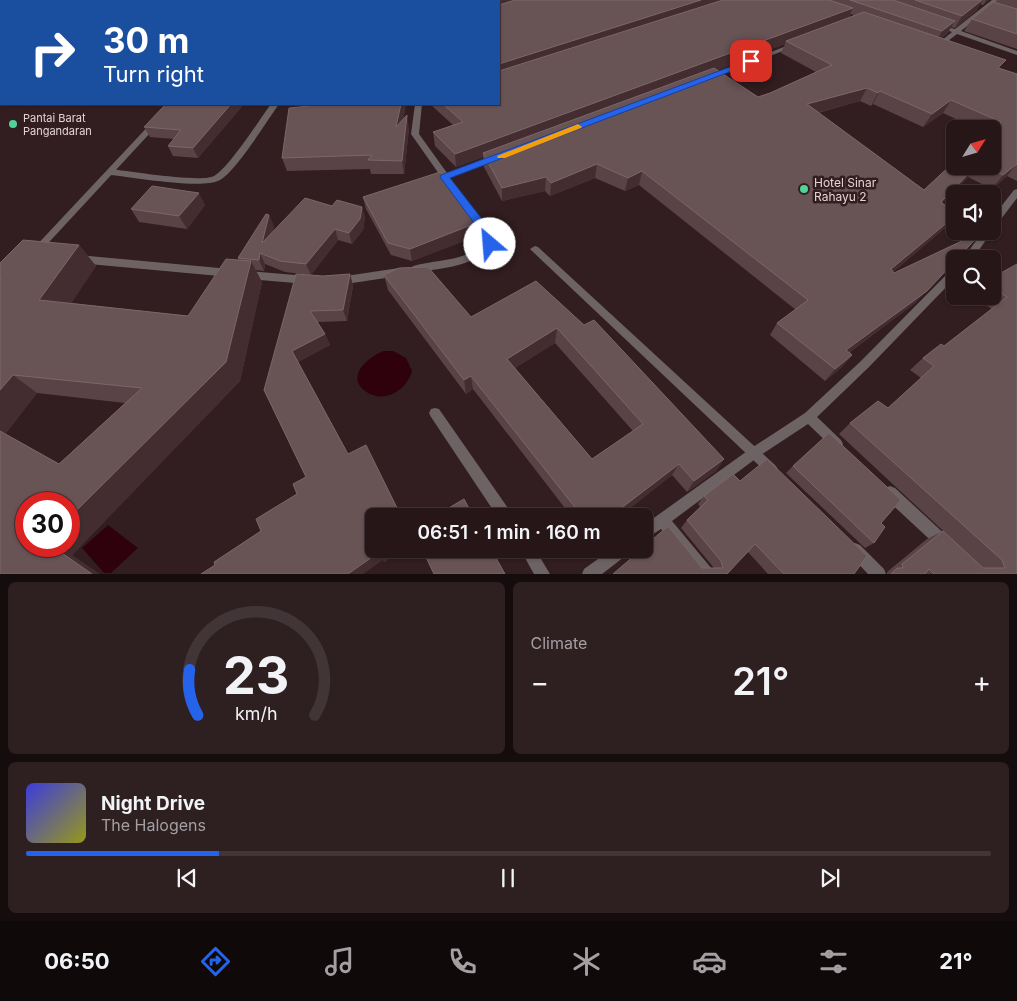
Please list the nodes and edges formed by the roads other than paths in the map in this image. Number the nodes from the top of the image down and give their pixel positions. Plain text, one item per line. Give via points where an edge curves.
1 (996, 0) edge
2 (977, 7) edge
3 (984, 10) junction
4 (992, 12) edge
5 (928, 22) edge
6 (956, 32) junction
7 (804, 41) edge
8 (928, 44) edge
9 (937, 47) junction
10 (946, 50) edge
11 (1017, 53) edge
12 (702, 80) edge
13 (172, 105) edge
14 (274, 105) edge
15 (420, 105) edge
16 (500, 156) edge
17 (110, 172) junction
18 (444, 177) junction
19 (1017, 192) edge
20 (1001, 213) edge
21 (535, 249) dead end
22 (37, 255) edge
23 (71, 259) edge
24 (946, 281) edge
25 (435, 413) dead end
26 (809, 417) junction
27 (844, 451) edge
28 (754, 452) junction
29 (782, 479) edge
30 (880, 484) edge
31 (500, 508) edge
32 (662, 520) junction
33 (653, 527) edge
34 (844, 540) edge
35 (952, 551) edge
36 (533, 558) edge
37 (611, 558) edge
38 (543, 574) edge
39 (589, 574) edge
40 (708, 574) edge
41 (879, 574) edge

1 - 3 street
2 - 3 street
3 - 4 street
3 - 6 street
5 - 6 street
6 - 9 street
6 - 11 street
7 - 12 street
8 - 9 street
9 - 10 street
13 - 17 street
14 - 17 street via 227,170 212,180
15 - 18 street via 415,134
16 - 18 street
17 - 22 street
18 - 23 street via 488,234 490,244 481,254 461,261 348,281 323,282
19 - 20 street
21 - 28 street
24 - 26 street
25 - 31 street
26 - 27 street
26 - 28 street
28 - 29 street
28 - 32 street
30 - 35 street
32 - 33 street
32 - 40 street
34 - 41 street
36 - 38 street
37 - 39 street

